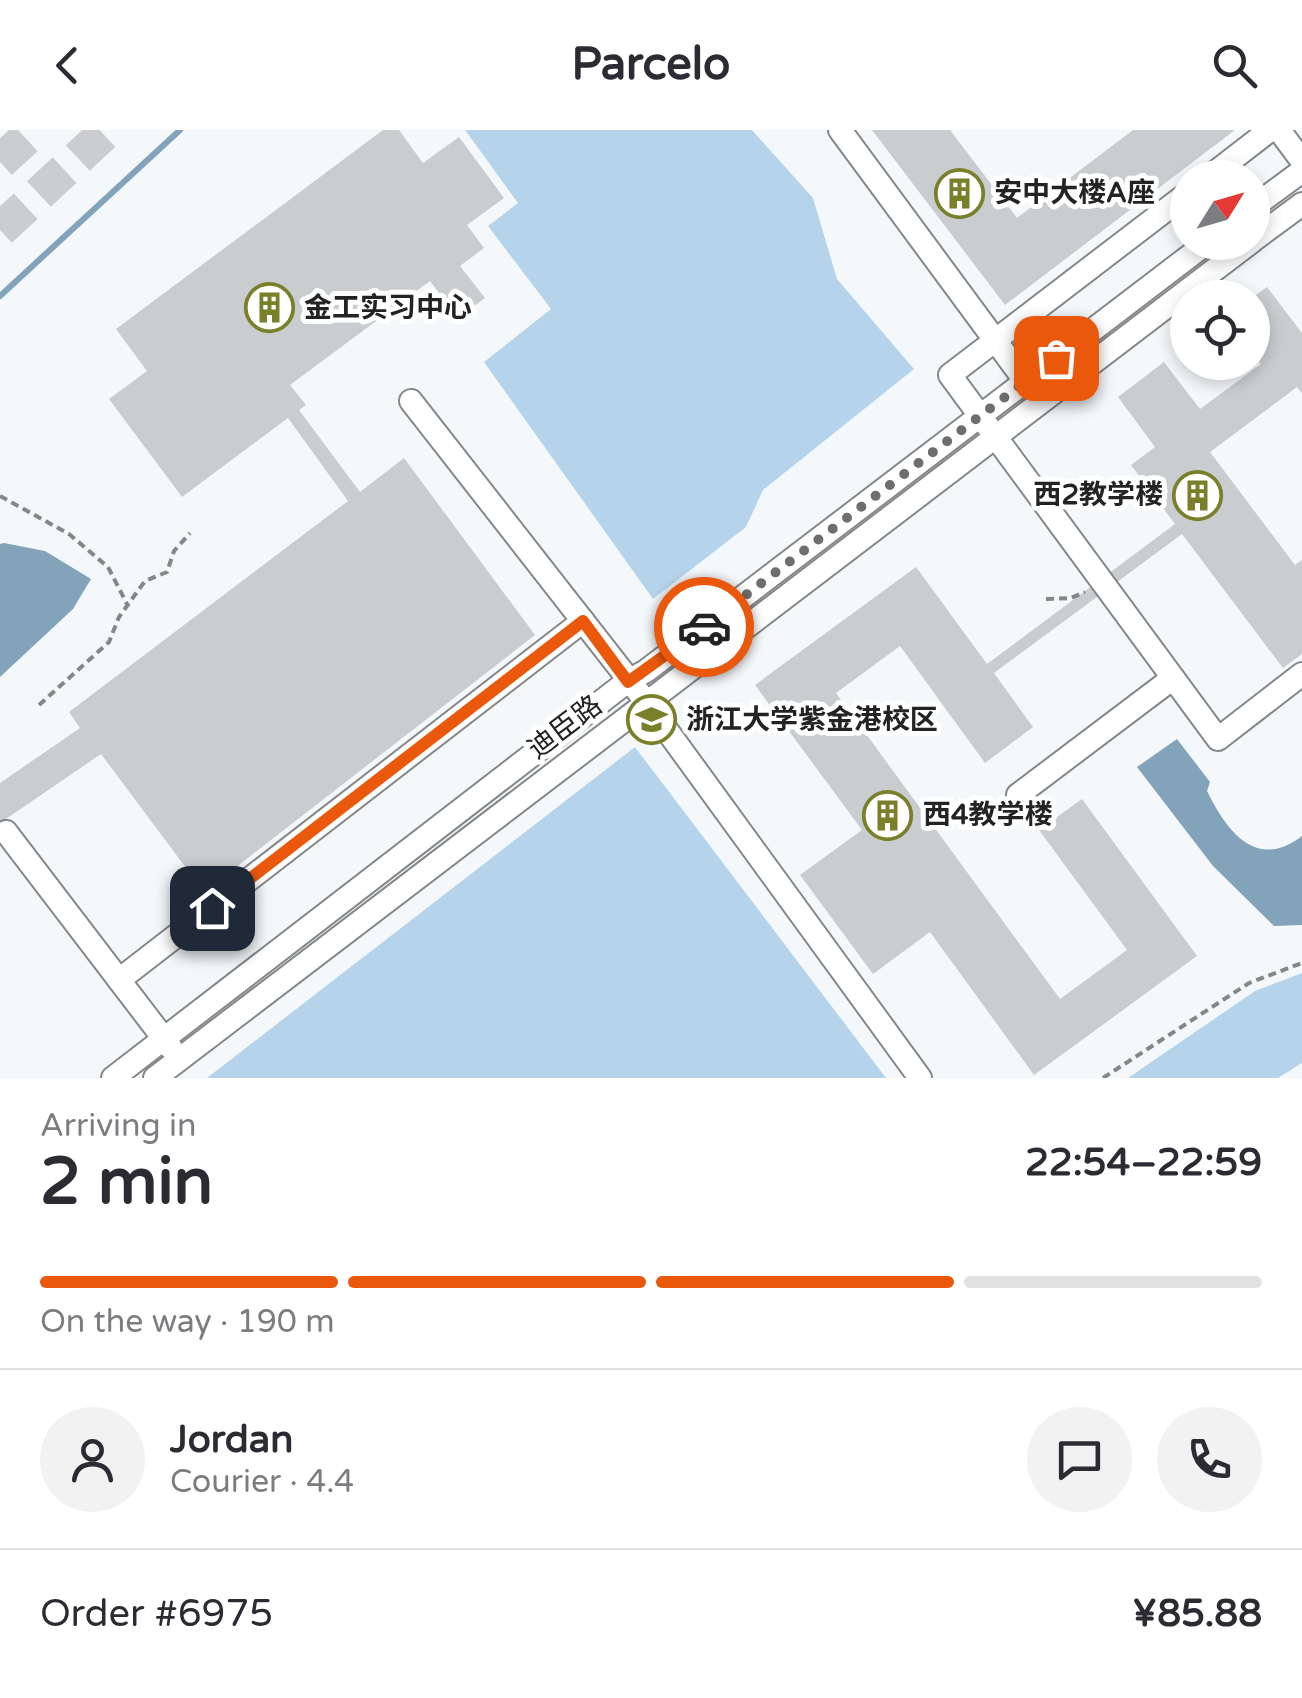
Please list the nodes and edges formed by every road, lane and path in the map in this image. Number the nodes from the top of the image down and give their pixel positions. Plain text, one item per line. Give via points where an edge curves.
1 (840, 130) edge
2 (1270, 130) edge
3 (1278, 130) edge
4 (1231, 160) edge
5 (1302, 161) edge
6 (1302, 170) edge
7 (1270, 194) edge
8 (1302, 204) edge
9 (1170, 207) edge
10 (1270, 228) edge
11 (1185, 260) edge
12 (1228, 260) edge
13 (996, 340) junction
14 (1026, 382) junction
15 (411, 401) dead end
16 (981, 416) junction
17 (996, 437) junction
18 (0, 496) edge
19 (190, 533) dead end
20 (1104, 584) junction
21 (1046, 599) dead end
22 (127, 604) junction
23 (583, 621) junction
24 (1302, 674) edge
25 (1173, 678) junction
26 (628, 682) junction
27 (646, 703) junction
28 (38, 705) dead end
29 (1018, 795) dead end
30 (6, 832) dead end
31 (1302, 963) edge
32 (119, 980) junction
33 (164, 1039) junction
34 (180, 1059) junction
35 (114, 1078) edge
36 (155, 1078) edge
37 (920, 1078) edge
38 (1103, 1078) edge

1 - 13 street
2 - 4 street
3 - 5 street
6 - 7 street
8 - 10 street, 迪臣路
9 - 13 street
11 - 14 street, 迪臣路
12 - 17 street, 迪臣路
13 - 14 street
13 - 16 street via 950,375
14 - 16 street, 迪臣路
15 - 23 street
16 - 17 street
16 - 26 street, 迪臣路
17 - 20 street
17 - 27 street, 迪臣路
18 - 22 path via 96,556
19 - 22 path via 167,572 145,581
20 - 21 path via 1071,598
20 - 25 street
22 - 28 path via 110,642
23 - 26 street
23 - 32 street
24 - 25 street via 1218,739
25 - 29 street
26 - 27 street
26 - 33 street, 迪臣路
27 - 34 street, 迪臣路
27 - 37 street
30 - 32 street
31 - 38 path via 1249,982
32 - 33 street
33 - 34 street
33 - 35 street, 迪臣路
34 - 36 street, 迪臣路

